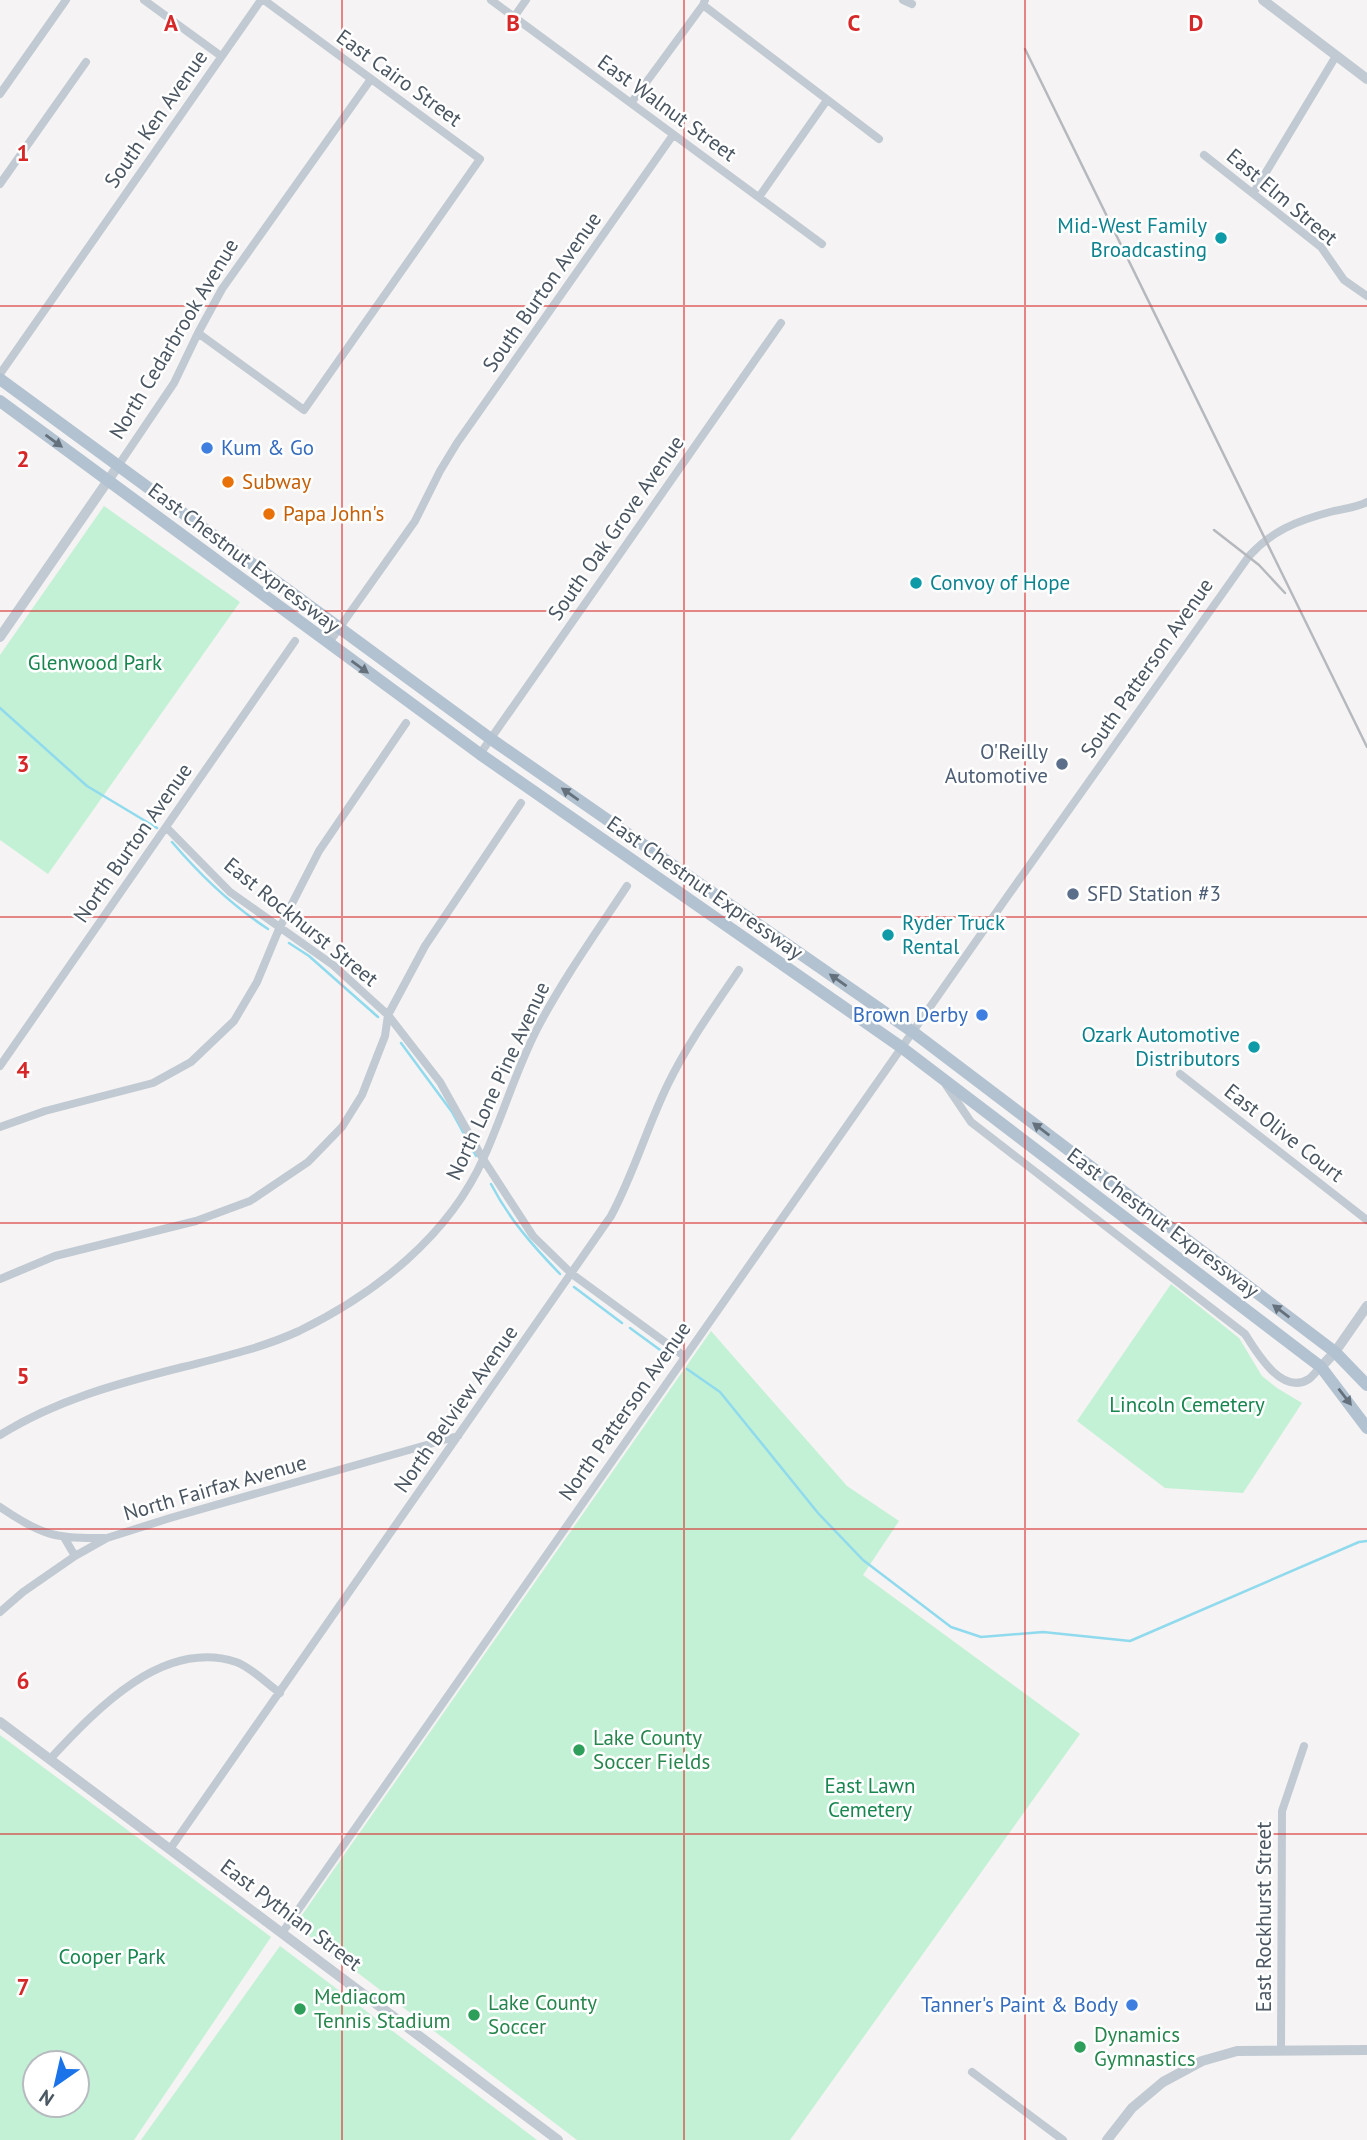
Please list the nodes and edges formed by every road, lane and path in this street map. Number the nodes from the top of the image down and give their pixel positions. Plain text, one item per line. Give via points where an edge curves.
1 (66, 0) edge
2 (144, 0) edge
3 (262, 0) edge
4 (491, 0) edge
5 (526, 0) edge
6 (1263, 0) edge
7 (704, 3) edge
8 (514, 17) junction
9 (221, 56) junction
10 (1336, 56) junction
11 (86, 62) dead end
12 (371, 79) junction
13 (1367, 79) edge
14 (0, 94) edge
15 (827, 100) junction
16 (631, 103) junction
17 (673, 135) junction
18 (879, 139) dead end
19 (1204, 155) dead end
20 (0, 184) edge
21 (1254, 192) junction
22 (759, 197) junction
23 (822, 244) dead end
24 (1367, 296) edge
25 (781, 323) dead end
26 (198, 333) junction
27 (0, 377) edge
28 (0, 401) edge
29 (118, 466) junction
30 (108, 481) junction
31 (1367, 502) edge
32 (338, 628) junction
33 (0, 637) edge
34 (295, 641) dead end
35 (328, 644) junction
36 (406, 723) dead end
37 (491, 739) junction
38 (480, 754) junction
39 (521, 803) dead end
40 (166, 827) junction
41 (627, 886) dead end
42 (998, 910) joint
43 (279, 929) junction
44 (739, 970) dead end
45 (388, 1015) junction
46 (912, 1032) junction
47 (901, 1047) junction
48 (0, 1066) edge
49 (1180, 1074) dead end
50 (940, 1077) junction
51 (0, 1128) edge
52 (483, 1159) junction
53 (1367, 1220) edge
54 (572, 1274) junction
55 (0, 1279) edge
56 (1367, 1306) edge
57 (1335, 1352) junction
58 (684, 1356) junction
59 (1321, 1367) junction
60 (1367, 1385) edge
61 (1367, 1428) edge
62 (0, 1435) edge
63 (458, 1436) junction
64 (0, 1507) edge
65 (107, 1538) junction
66 (65, 1539) junction
67 (75, 1556) junction
68 (0, 1612) edge
69 (280, 1693) junction
70 (0, 1721) edge
71 (1304, 1746) dead end
72 (50, 1759) junction
73 (170, 1849) junction
74 (282, 1933) junction
75 (1367, 2050) edge
76 (1281, 2051) junction
77 (972, 2072) dead end
78 (558, 2140) edge
79 (1063, 2140) edge
80 (1107, 2140) edge

1 - 14 street
2 - 9 street
3 - 9 street, South Ken Avenue
3 - 12 street, East Cairo Street
4 - 8 street, East Walnut Street
5 - 8 street
6 - 10 street
7 - 15 street
7 - 16 street
8 - 16 street, East Walnut Street
9 - 27 street, South Ken Avenue
10 - 13 street
10 - 21 street
11 - 20 street
12 - 26 street, North Cedarbrook Avenue via 222,289
12 - 26 street, East Cairo Street via 480,159 304,411
15 - 18 street
15 - 22 street
16 - 17 street, East Walnut Street
17 - 22 street, East Walnut Street
17 - 32 street, South Burton Avenue via 440,471 415,521
19 - 21 street, East Elm Street
21 - 24 street, East Elm Street via 1321,247 1344,280
22 - 23 street, East Walnut Street
25 - 37 street, South Oak Grove Avenue
26 - 29 street, North Cedarbrook Avenue via 174,383
27 - 29 main road, East Chestnut Expressway
28 -> 30 main road, East Chestnut Expressway
29 - 30 street, North Cedarbrook Avenue
29 - 32 main road, East Chestnut Expressway
30 - 33 street, North Cedarbrook Avenue
30 - 35 main road, East Chestnut Expressway
31 - 42 street, South Patterson Avenue via 1313,517 1265,539
32 - 35 street
32 - 37 main road, East Chestnut Expressway
34 - 40 street, North Burton Avenue
35 -> 38 main road, East Chestnut Expressway
36 - 43 street via 319,851
37 - 38 street, South Oak Grove Avenue
46 -> 37 main road, East Chestnut Expressway
38 - 47 main road, East Chestnut Expressway
39 - 45 street via 425,946
40 - 43 street, East Rockhurst Street via 230,892
40 - 48 street, North Burton Avenue
41 - 52 street, North Lone Pine Avenue via 535,1031
42 - 46 street, North Patterson Avenue
43 - 45 street, East Rockhurst Street via 332,965
43 - 51 street via 257,982 234,1021 191,1062 153,1083 45,1111
44 - 54 street, North Belview Avenue via 678,1064 623,1195
45 - 52 street, East Rockhurst Street via 440,1082
45 - 55 street via 385,1037 362,1095 342,1127 308,1162 250,1201 196,1221 55,1256
46 - 47 street, North Patterson Avenue
57 -> 46 main road, East Chestnut Expressway
47 - 50 main road, East Chestnut Expressway
47 - 58 street, North Patterson Avenue
49 - 53 street, East Olive Court
50 - 59 main road, East Chestnut Expressway
50 - 59 street via 971,1122 1245,1335 1277,1375 1291,1382 1307,1380
52 - 54 street, East Rockhurst Street via 533,1236
52 - 62 street, North Lone Pine Avenue via 456,1208 410,1258 358,1298 298,1331 237,1354 93,1391 30,1416
54 - 58 street, East Rockhurst Street
54 - 63 street, North Belview Avenue
56 - 57 street
57 - 59 street
57 - 60 main road, East Chestnut Expressway
58 - 74 street, North Patterson Avenue
59 -> 61 main road, East Chestnut Expressway
63 - 65 street, North Fairfax Avenue
63 - 69 street, North Belview Avenue
64 - 66 street via 30,1527
65 - 66 street
65 - 67 street, North Fairfax Avenue
66 - 67 street
67 - 68 street, North Fairfax Avenue
69 - 72 street via 237,1662 210,1657 174,1661 106,1703
69 - 73 street, North Belview Avenue
70 - 72 street, East Pythian Street
71 - 76 street, East Rockhurst Street via 1282,1811
72 - 73 street, East Pythian Street
73 - 74 street, East Pythian Street
74 - 78 street, East Pythian Street
75 - 76 street
76 - 80 street via 1237,2051 1202,2061 1163,2082 1132,2108
77 - 79 street

